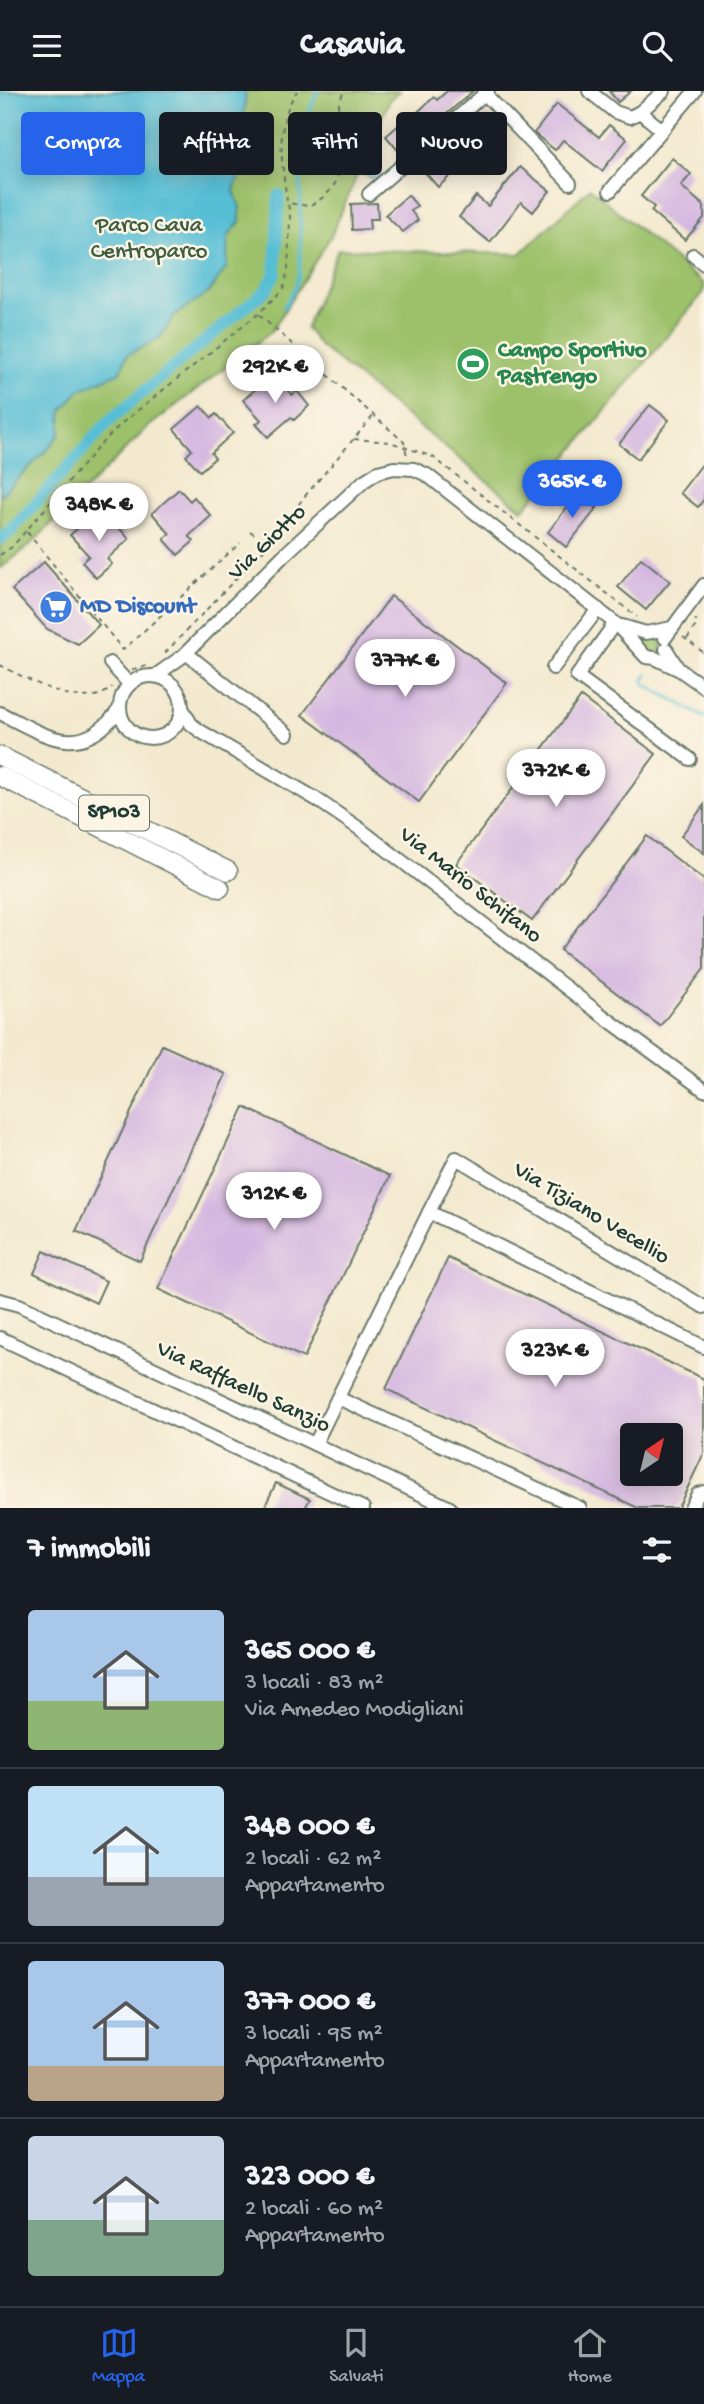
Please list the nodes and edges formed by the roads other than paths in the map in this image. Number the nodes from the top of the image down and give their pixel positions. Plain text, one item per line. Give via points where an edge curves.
1 (589, 91) edge
2 (664, 91) edge
3 (695, 91) edge
4 (486, 92) edge
5 (640, 112) junction
6 (662, 129) junction
7 (570, 183) dead end
8 (610, 191) dead end
9 (369, 194) dead end
10 (693, 255) dead end
11 (704, 264) edge
12 (704, 585) edge
13 (597, 609) junction
14 (615, 623) junction
15 (658, 633) junction
16 (639, 647) junction
17 (185, 655) junction
18 (655, 659) junction
19 (110, 663) dead end
20 (553, 668) dead end
21 (154, 670) junction
22 (680, 670) junction
23 (125, 679) junction
24 (704, 687) edge
25 (176, 688) junction
26 (182, 708) junction
27 (120, 709) junction
28 (0, 713) edge
29 (132, 731) junction
30 (200, 731) junction
31 (93, 733) junction
32 (168, 733) junction
33 (287, 734) dead end
34 (0, 756) edge
35 (690, 758) dead end
36 (0, 776) edge
37 (228, 871) dead end
38 (220, 888) dead end
39 (704, 1090) edge
40 (429, 1212) junction
41 (0, 1300) edge
42 (704, 1307) edge
43 (0, 1338) edge
44 (704, 1347) edge
45 (338, 1398) junction
46 (315, 1444) junction
47 (704, 1492) edge
48 (363, 1508) edge
49 (450, 1508) edge
50 (580, 1508) edge
51 (691, 1508) edge

1 - 5 street via 623,116
2 - 5 street
3 - 6 street
4 - 7 street
4 - 9 street
5 - 6 street
6 - 8 street
10 - 11 street
12 - 15 street
13 - 14 street
13 - 17 street, Via Giotto via 427,475 409,468 389,469 359,485
13 - 20 street
14 - 15 street
14 - 16 street
14 - 35 street via 577,676
15 - 16 street via 640,638
15 - 18 street via 661,656
15 - 22 street
16 - 18 street via 646,657
17 - 21 street, Via Giotto
17 - 25 street via 176,673
17 - 33 street
18 - 22 street
19 - 23 street
21 - 23 street
21 - 25 street
22 - 24 street
23 - 27 street
25 - 26 street
26 - 30 street, Via Mario Schifano
26 - 32 street
27 - 29 street
27 - 31 street
28 - 31 street via 55,740 67,742
29 - 31 street
29 - 32 street via 150,738
30 - 32 street
30 - 39 street, Via Mario Schifano via 360,828
34 - 37 highway, SP103
36 - 38 highway, SP103
40 - 42 street, Via Tiziano Vecellio via 456,1158
40 - 44 street
40 - 45 street
41 - 46 street, Via Raffaello Sanzio
43 - 48 street
45 - 46 street
45 - 50 street
46 - 49 street, Via Raffaello Sanzio
47 - 51 street

